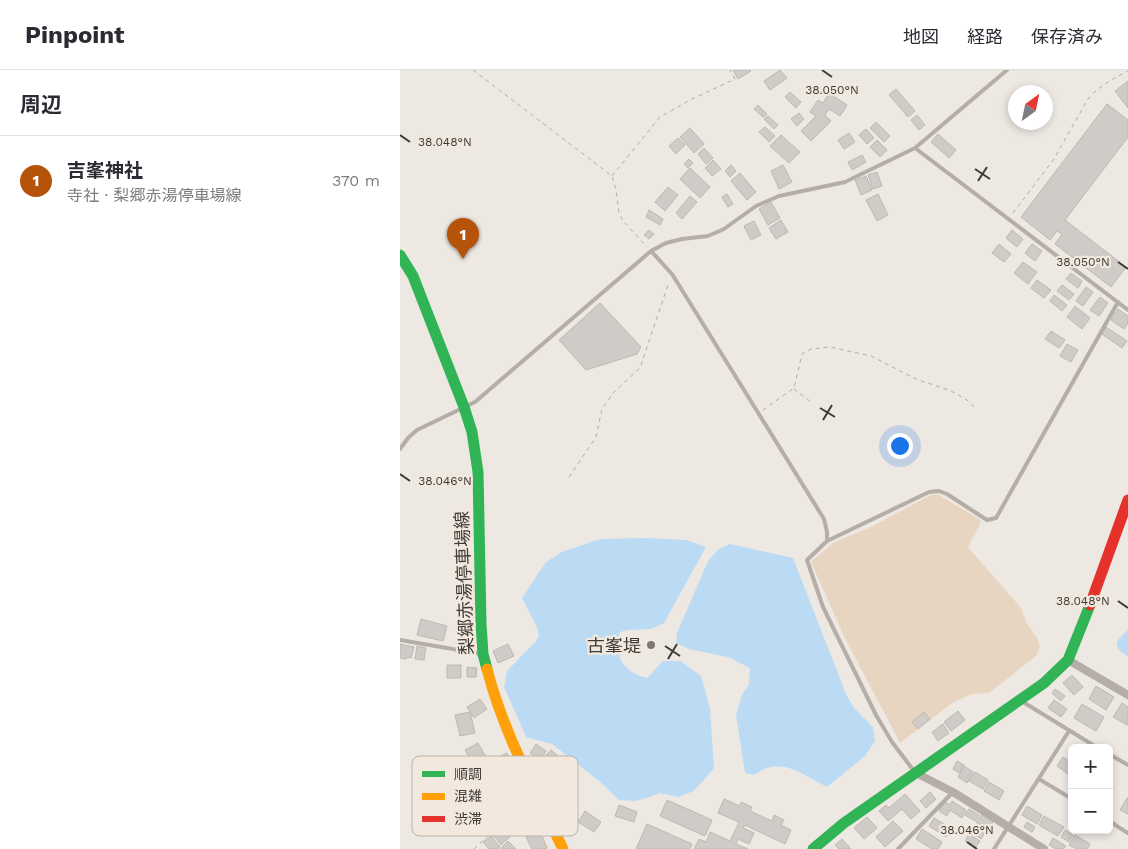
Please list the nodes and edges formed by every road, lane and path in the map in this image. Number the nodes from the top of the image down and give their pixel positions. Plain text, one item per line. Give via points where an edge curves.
1 (473, 70) edge
2 (730, 70) edge
3 (1007, 70) edge
4 (1128, 71) edge
5 (914, 148) junction
6 (612, 176) junction
7 (1008, 220) junction
8 (651, 251) junction
9 (400, 255) edge
10 (672, 274) junction
11 (1118, 302) junction
12 (1128, 310) edge
13 (794, 388) junction
14 (811, 402) dead end
15 (464, 407) junction
16 (975, 408) dead end
17 (758, 414) junction
18 (400, 449) edge
19 (569, 477) dead end
20 (1128, 500) edge
21 (827, 542) junction
22 (400, 640) edge
23 (483, 654) junction
24 (1068, 660) junction
25 (1128, 694) edge
26 (1021, 700) junction
27 (1069, 731) junction
28 (1091, 744) edge
29 (519, 756) edge
30 (1113, 757) edge
31 (1128, 766) edge
32 (916, 773) junction
33 (1039, 779) junction
34 (953, 792) junction
35 (1068, 797) edge
36 (1113, 824) edge
37 (1008, 827) junction
38 (1128, 833) edge
39 (488, 836) edge
40 (557, 836) edge
41 (474, 849) edge
42 (563, 849) edge
43 (813, 849) edge
44 (898, 849) edge
45 (994, 849) edge
46 (1044, 849) edge

1 - 6 path
2 - 6 path via 735,79 660,117
3 - 5 lane
4 - 7 path via 1093,93 1054,159
5 - 7 lane
5 - 8 lane via 845,182 779,196 756,206 708,236 666,243
6 - 8 path via 623,221
7 - 11 lane
8 - 10 lane
8 - 15 lane via 475,402
9 - 15 main road, 梨郷赤湯停車場線 via 413,276
10 - 17 lane
10 - 19 path via 640,368 614,392 602,409 596,437
11 - 12 lane
11 - 21 lane via 996,518 987,520 948,494 929,492
13 - 14 path
13 - 16 path via 802,354 812,348 830,347 871,356 916,379 951,391
13 - 17 path
15 - 18 lane via 417,430
15 - 23 main road, 梨郷赤湯停車場線 via 472,432 478,472
17 - 21 lane via 824,519
20 - 24 main road
21 - 32 lane via 807,560 823,607 876,715
22 - 23 lane
23 - 29 main road, 梨郷赤湯停車場線 via 496,702
24 - 25 street
24 - 26 main road via 1044,684
26 - 27 lane
26 - 32 main road
27 - 28 lane
27 - 33 lane
30 - 31 lane
32 - 34 street
32 - 43 main road via 844,823
33 - 35 lane
33 - 37 lane
34 - 37 street
34 - 44 lane
36 - 38 lane
37 - 45 lane
37 - 46 street
39 - 41 path
40 - 42 main road, 梨郷赤湯停車場線

